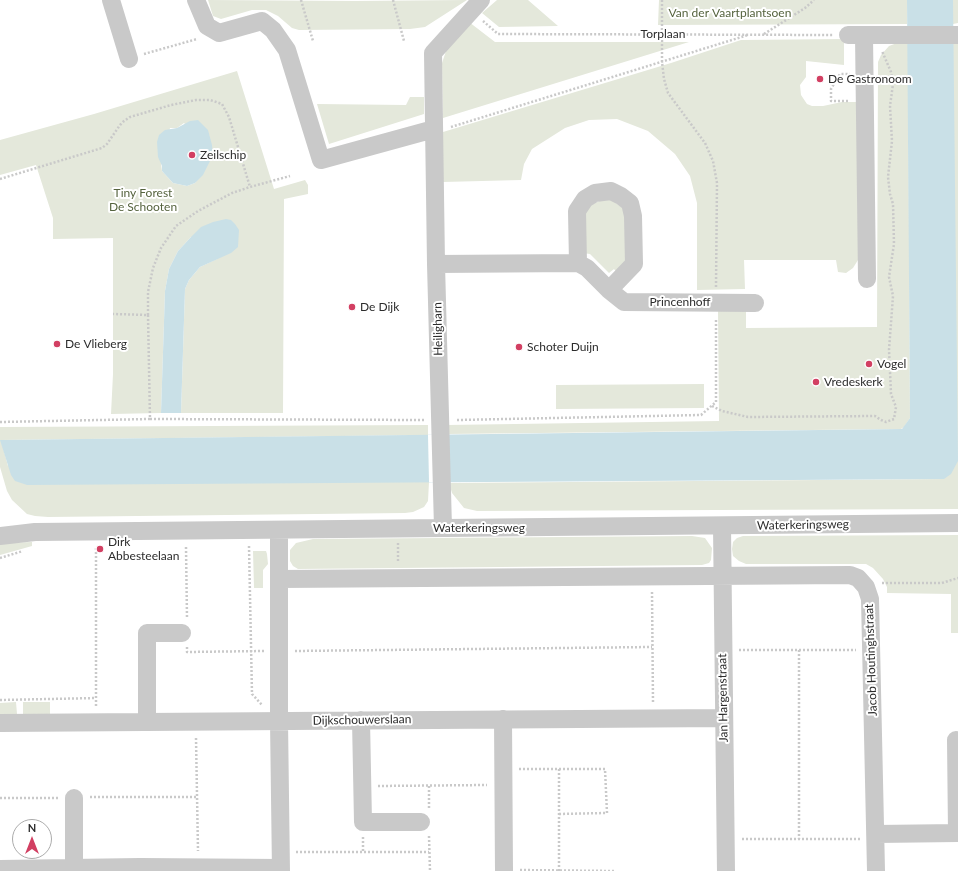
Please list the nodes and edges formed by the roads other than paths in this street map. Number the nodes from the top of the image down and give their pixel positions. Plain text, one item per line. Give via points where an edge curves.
1 (111, 0) edge
2 (196, 0) edge
3 (476, 5) edge
4 (956, 35) edge
5 (129, 59) road end
6 (434, 129) junction
7 (578, 263) junction
8 (436, 264) junction
9 (868, 279) dead end
10 (609, 290) junction
11 (755, 303) dead end
12 (958, 523) edge
13 (722, 526) junction
14 (444, 528) junction
15 (280, 530) junction
16 (0, 536) edge
17 (721, 575) junction
18 (280, 580) junction
19 (185, 626) road end
20 (724, 718) junction
21 (502, 719) junction
22 (361, 720) junction
23 (279, 721) junction
24 (146, 722) junction
25 (0, 723) edge
26 (956, 740) dead end
27 (74, 798) road end
28 (425, 822) road end
29 (957, 833) edge
30 (876, 834) junction
31 (281, 864) edge
32 (74, 868) junction
33 (140, 869) edge
34 (0, 870) edge
35 (504, 871) edge
36 (726, 871) edge
37 (876, 871) edge

1 - 5 street
2 - 6 street via 207,26 219,33 262,21 273,30 287,50 321,160
3 - 6 street, Heiligharn via 432,53
4 - 9 street via 856,35 865,74
6 - 8 street, Heiligharn
7 - 8 street
7 - 10 street, Princenhoff via 587,268
7 - 10 street via 577,211 585,198 595,192 611,191 621,196 630,203 633,216 634,264
8 - 14 street, Heiligharn
10 - 11 street, Princenhoff via 624,302
12 - 13 street, Waterkeringsweg
13 - 14 street, Waterkeringsweg
13 - 17 street, Jan Hargenstraat
14 - 15 street, Waterkeringsweg
15 - 16 street, Waterkeringsweg via 35,532
15 - 18 street
17 - 18 street
17 - 20 street, Jan Hargenstraat
17 - 30 street, Jacob Houtinghstraat via 850,575 858,578 866,588 870,599
18 - 23 street
19 - 24 street via 147,633
20 - 21 street, Dijkschouwerslaan
20 - 36 street, Jan Hargenstraat
21 - 22 street, Dijkschouwerslaan
21 - 35 street
22 - 23 street, Dijkschouwerslaan
22 - 28 street via 363,822
23 - 24 street, Dijkschouwerslaan
23 - 31 street
24 - 25 street, Dijkschouwerslaan
26 - 29 street
27 - 32 street
29 - 30 street
30 - 37 street, Jacob Houtinghstraat
31 - 33 street
32 - 33 street
32 - 34 street

